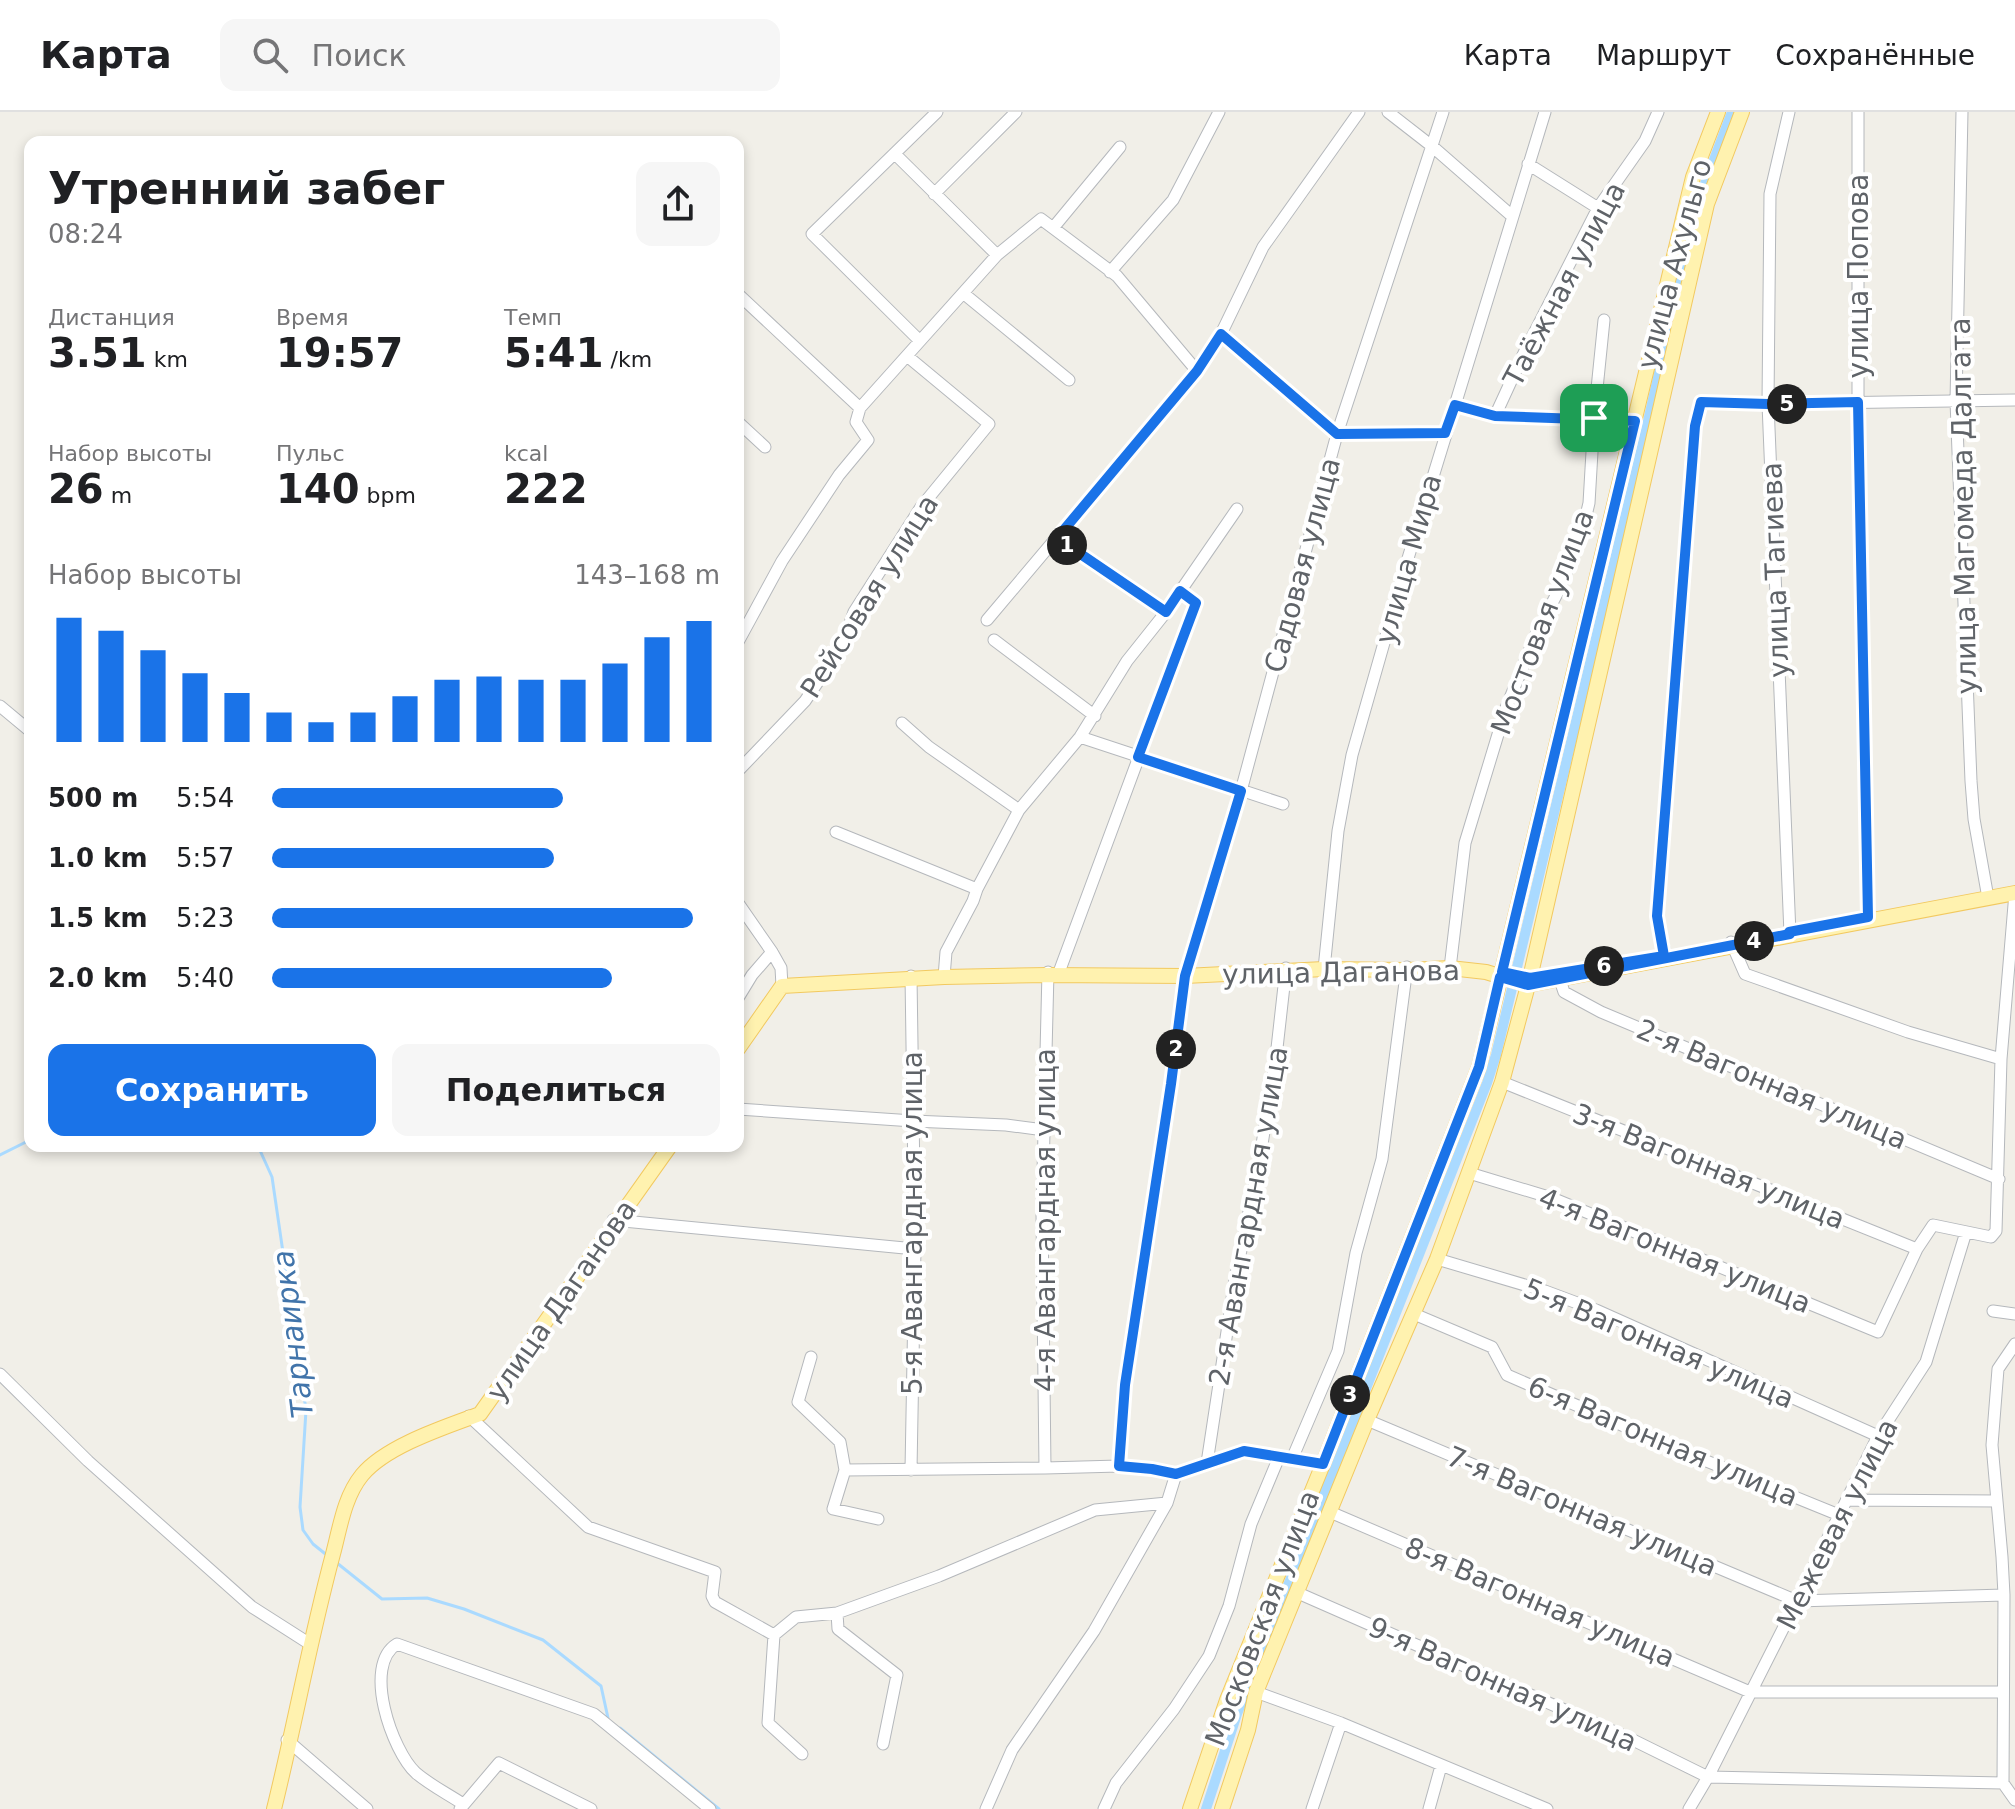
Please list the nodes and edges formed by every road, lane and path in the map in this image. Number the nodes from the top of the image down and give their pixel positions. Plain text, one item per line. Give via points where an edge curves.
1 (937, 112) edge
2 (1016, 112) edge
3 (1219, 112) edge
4 (1359, 112) edge
5 (1388, 112) edge
6 (1443, 112) edge
7 (1545, 112) edge
8 (1658, 112) edge
9 (1718, 112) edge
10 (1742, 112) edge
11 (1789, 112) edge
12 (1858, 112) edge
13 (1962, 112) edge
14 (1120, 147) dead end
15 (1433, 147) junction
16 (895, 154) junction
17 (1528, 164) junction
18 (934, 194) junction
19 (1598, 208) junction
20 (1512, 216) junction
21 (1053, 228) junction
22 (997, 255) junction
23 (1110, 272) junction
24 (963, 293) junction
25 (744, 300) edge
26 (1604, 320) dead end
27 (1221, 334) junction
28 (920, 341) junction
29 (907, 356) junction
30 (1197, 371) junction
31 (1069, 380) dead end
32 (2015, 400) edge
33 (1956, 401) junction
34 (1858, 402) junction
35 (1768, 404) junction
36 (1455, 405) junction
37 (860, 408) junction
38 (1495, 416) junction
39 (1594, 418) junction
40 (1635, 421) junction
41 (744, 428) edge
42 (1445, 433) junction
43 (1337, 434) junction
44 (765, 447) dead end
45 (1237, 509) dead end
46 (1057, 538) junction
47 (1180, 591) junction
48 (1166, 612) junction
49 (987, 620) dead end
50 (744, 631) edge
51 (994, 640) dead end
52 (0, 706) edge
53 (1095, 716) junction
54 (902, 723) dead end
55 (24, 726) edge
56 (1080, 737) junction
57 (1138, 757) junction
58 (744, 765) edge
59 (1241, 791) junction
60 (1283, 804) dead end
61 (1019, 810) junction
62 (836, 832) dead end
63 (977, 889) junction
64 (2015, 892) edge
65 (1988, 897) junction
66 (744, 912) edge
67 (1868, 918) junction
68 (1790, 933) junction
69 (1732, 943) junction
70 (772, 952) junction
71 (1665, 957) junction
72 (1450, 966) junction
73 (1324, 968) junction
74 (1286, 969) junction
75 (1407, 969) junction
76 (1053, 974) junction
77 (1185, 974) junction
78 (1501, 974) junction
79 (944, 976) junction
80 (1558, 976) junction
81 (911, 978) junction
82 (1529, 982) junction
83 (782, 985) junction
84 (744, 988) edge
85 (744, 1039) edge
86 (2001, 1059) junction
87 (1502, 1082) junction
88 (744, 1109) edge
89 (913, 1121) junction
90 (1044, 1130) junction
91 (664, 1152) edge
92 (1469, 1173) junction
93 (1999, 1179) junction
94 (615, 1220) junction
95 (1966, 1232) junction
96 (915, 1249) junction
97 (1917, 1249) junction
98 (1437, 1259) junction
99 (1993, 1311) dead end
100 (1414, 1314) junction
101 (2015, 1314) edge
102 (2015, 1344) edge
103 (811, 1357) dead end
104 (0, 1374) edge
105 (469, 1417) junction
106 (1367, 1420) junction
107 (1878, 1436) junction
108 (1279, 1457) junction
109 (1292, 1459) junction
110 (1207, 1463) junction
111 (1323, 1464) junction
112 (1119, 1466) junction
113 (1045, 1468) junction
114 (845, 1470) junction
115 (911, 1470) junction
116 (1176, 1474) junction
117 (1847, 1500) junction
118 (1997, 1501) junction
119 (1167, 1503) junction
120 (1330, 1512) junction
121 (1839, 1515) junction
122 (878, 1519) dead end
123 (1298, 1593) junction
124 (2004, 1595) junction
125 (1797, 1601) junction
126 (837, 1613) junction
127 (2009, 1614) edge
128 (774, 1635) junction
129 (309, 1644) junction
130 (1256, 1692) junction
131 (1750, 1692) junction
132 (2003, 1692) junction
133 (2009, 1717) edge
134 (1341, 1723) junction
135 (288, 1741) junction
136 (883, 1744) dead end
137 (802, 1754) dead end
138 (1441, 1766) junction
139 (1708, 1777) junction
140 (2003, 1783) junction
141 (2015, 1800) edge
142 (461, 1806) edge
143 (272, 1809) edge
144 (367, 1809) edge
145 (591, 1809) edge
146 (710, 1809) edge
147 (986, 1809) edge
148 (1104, 1809) edge
149 (1190, 1809) edge
150 (1222, 1809) edge
151 (1312, 1809) edge
152 (1429, 1809) edge
153 (1547, 1809) edge
154 (1689, 1809) edge

1 - 16 street
2 - 18 street
3 - 23 street via 1173,200
4 - 27 street via 1263,247
5 - 15 street
6 - 15 street, Садовая улица
7 - 17 street, улица Мира
8 - 19 street, Таёжная улица via 1645,141
9 - 40 main road, улица Ахульго via 1693,177
10 - 82 main road via 1707,204
11 - 35 street, улица Тагиева via 1770,194
12 - 34 street, улица Попова
13 - 33 street, улица Магомеда Далгата
14 - 21 street
15 - 20 street
15 - 43 street, Садовая улица
16 - 18 street
16 - 28 street via 812,234
17 - 19 street
17 - 20 street, улица Мира
18 - 22 street
19 - 38 street, Таёжная улица
20 - 36 street, улица Мира
21 - 22 street via 1041,219
21 - 23 street
22 - 24 street
23 - 30 street
24 - 28 street
24 - 31 street
25 - 37 street
26 - 39 street, Мостовая улица
27 - 30 street
27 - 43 street
28 - 29 street
29 - 37 street
29 - 58 street, Рейсовая улица via 989,424 921,507 805,701
30 - 46 street
32 - 33 street
33 - 34 street
33 - 65 street, улица Магомеда Далгата via 1971,781
34 - 35 street
34 - 67 street, улица Попова
35 - 68 street, улица Тагиева
35 - 71 street via 1701,402 1695,426 1657,916
36 - 38 street
36 - 42 street, улица Мира
37 - 50 street via 856,422 868,440 782,561
38 - 39 street
39 - 40 street
39 - 72 street, Мостовая улица via 1584,524 1506,708 1465,843
40 - 78 main road, улица Ахульго
41 - 44 street
42 - 43 street
42 - 73 street, улица Мира via 1352,755
43 - 59 street, Садовая улица
45 - 47 street
46 - 48 street
46 - 49 street
47 - 48 street
47 - 57 street, 4-я Авангардная улица via 1196,603
48 - 53 street via 1127,661
51 - 53 street
52 - 55 street
53 - 56 street
54 - 61 street
56 - 57 street
56 - 61 street
57 - 59 street
57 - 76 street, 4-я Авангардная улица
59 - 60 street
59 - 77 street, Садовая улица
61 - 63 street
62 - 63 street
63 - 79 street via 946,952
64 - 65 main road, улица Даганова
64 - 86 street
65 - 67 main road, улица Даганова
66 - 70 street
67 - 68 main road, улица Даганова
68 - 69 main road, улица Даганова
69 - 71 main road, улица Даганова
69 - 86 street via 1745,974
70 - 83 street
70 - 84 street
71 - 80 main road, улица Даганова
72 - 75 main road, улица Даганова
72 - 78 main road, улица Даганова
73 - 74 main road, улица Даганова
73 - 75 main road, улица Даганова
74 - 77 main road, улица Даганова
74 - 110 street, 2-я Авангардная улица via 1272,1087
75 - 109 street via 1382,1159 1356,1253 1338,1351
76 - 77 main road, улица Даганова
76 - 79 main road, улица Даганова
76 - 90 street, 4-я Авангардная улица
77 - 112 street, Садовая улица via 1125,1385
78 - 82 main road, улица Даганова
78 - 111 main road, Московская улица via 1479,1067
79 - 81 main road, улица Даганова
80 - 82 main road, улица Даганова
80 - 93 street, 2-я Вагонная улица via 1564,992 1601,1012
81 - 83 main road, улица Даганова
81 - 89 street, 5-я Авангардная улица
82 - 87 main road
83 - 85 main road
86 - 93 street
87 - 92 main road
87 - 97 street, 3-я Вагонная улица
88 - 89 street
89 - 90 street
89 - 96 street, 5-я Авангардная улица
90 - 113 street, 4-я Авангардная улица
91 - 94 main road, улица Даганова
92 - 97 street, 4-я Вагонная улица via 1552,1198 1878,1332
92 - 98 main road
93 - 95 street via 1996,1231 1991,1237
94 - 96 street
94 - 105 main road, улица Даганова
95 - 97 street via 1933,1225
95 - 107 street, Межевая улица via 1926,1362
96 - 115 street, 5-я Авангардная улица
98 - 100 main road
98 - 107 street, 5-я Вагонная улица via 1596,1310
99 - 101 street
100 - 106 main road
100 - 121 street, 6-я Вагонная улица via 1492,1347 1507,1375
102 - 118 street via 1998,1369 1992,1445
103 - 114 street via 798,1402 840,1442
104 - 129 street via 88,1461 252,1607
105 - 128 street via 588,1527 715,1572 715,1602
105 - 129 main road, улица Даганова via 381,1453 360,1474 345,1500
106 - 120 main road
106 - 125 street, 7-я Вагонная улица
107 - 117 street, Межевая улица
108 - 109 street
108 - 110 street via 1244,1451
108 - 148 street via 1251,1524 1209,1656 1116,1783
109 - 111 street
110 - 116 street
111 - 149 main road, Московская улица via 1227,1700
112 - 113 street
112 - 116 street
113 - 115 street
114 - 115 street
114 - 122 street via 833,1509
116 - 119 street
117 - 118 street
117 - 121 street, Межевая улица
118 - 124 street
119 - 126 street via 1095,1510
119 - 147 street via 1094,1631 1012,1750
120 - 123 main road
120 - 131 street, 8-я Вагонная улица
121 - 125 street, Межевая улица
123 - 130 main road
123 - 139 street, 9-я Вагонная улица
124 - 125 street
124 - 127 street
125 - 131 street, Межевая улица
126 - 128 street via 796,1617
126 - 136 street via 838,1629 897,1675
127 - 132 street
128 - 137 street via 768,1723
129 - 135 main road, улица Даганова
130 - 134 street
130 - 150 main road
131 - 132 street
131 - 139 street, Межевая улица
132 - 133 street
133 - 140 street
134 - 138 street
134 - 151 street
135 - 143 main road, улица Даганова
135 - 144 street
138 - 152 street
138 - 153 street
139 - 140 street
139 - 154 street, Межевая улица
140 - 141 street
142 - 145 street via 499,1763
142 - 146 street via 416,1773 399,1752 381,1684 383,1660 397,1644 594,1714

